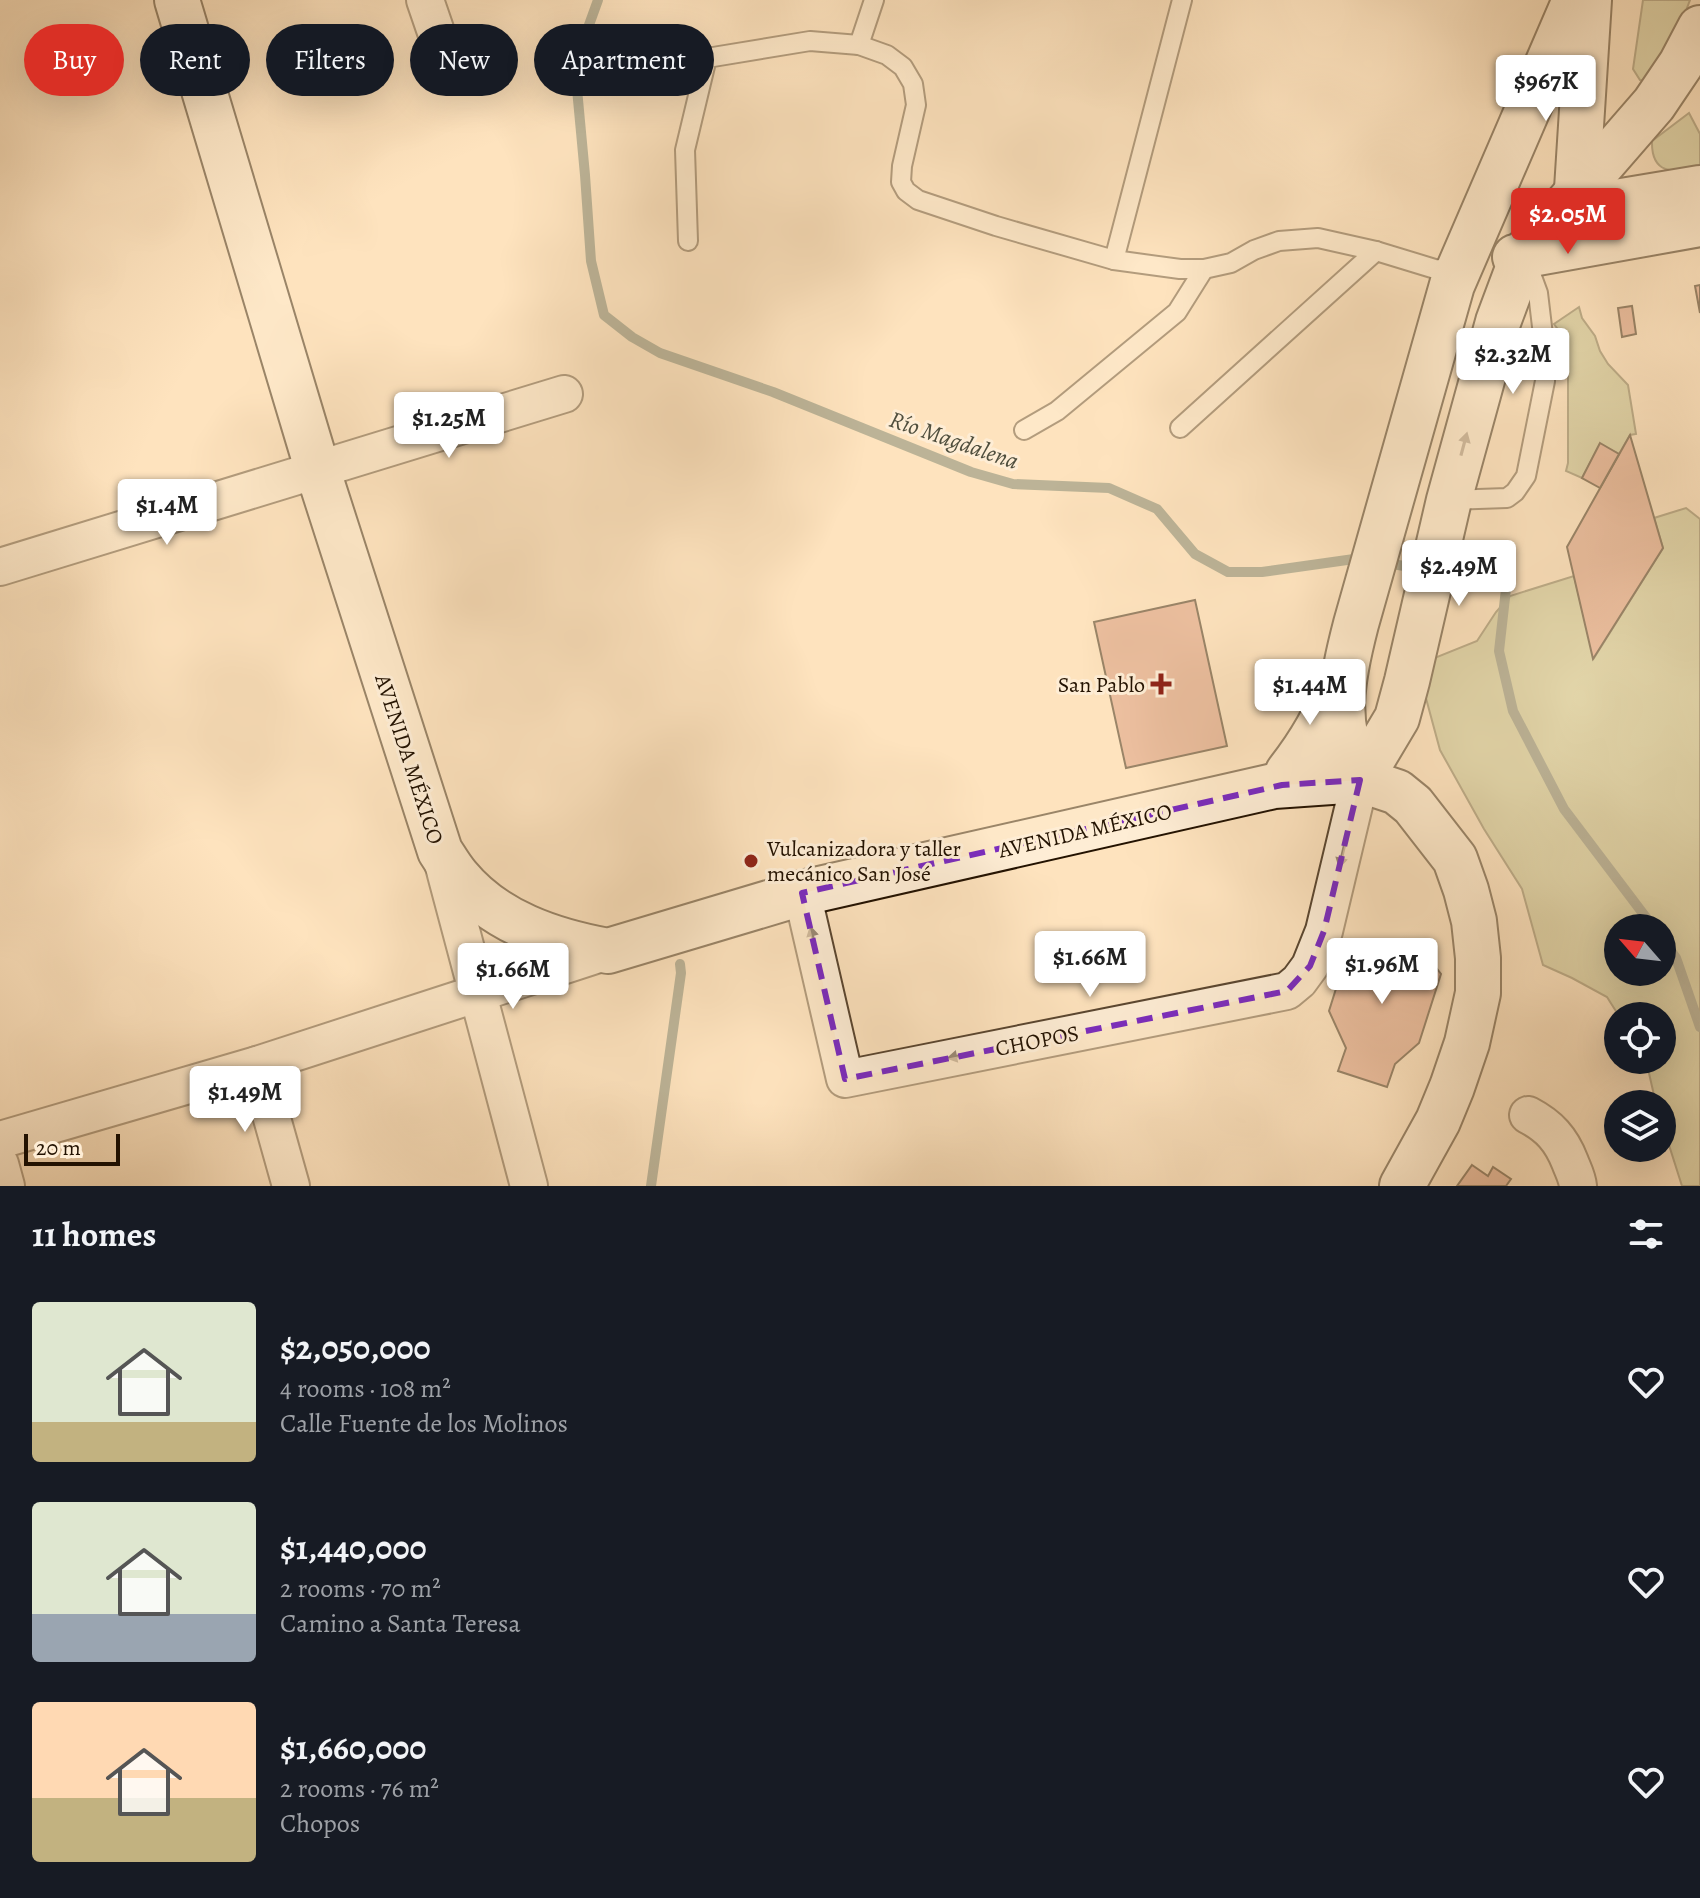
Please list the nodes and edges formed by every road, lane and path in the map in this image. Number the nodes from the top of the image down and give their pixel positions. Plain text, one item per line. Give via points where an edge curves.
1 (177, 0) edge
2 (425, 0) edge
3 (874, 0) edge
4 (1182, 0) edge
5 (1575, 0) edge
6 (1589, 0) edge
7 (433, 24) edge
8 (1700, 28) edge
9 (859, 45) junction
10 (1654, 104) junction
11 (1700, 188) edge
12 (1573, 215) junction
13 (1640, 216) junction
14 (1700, 224) edge
15 (1477, 225) junction
16 (688, 241) dead end
17 (1376, 251) junction
18 (1523, 255) junction
19 (1114, 260) junction
20 (1204, 269) junction
21 (1458, 270) junction
22 (564, 394) dead end
23 (1180, 428) dead end
24 (1024, 430) dead end
25 (317, 468) junction
26 (1446, 509) junction
27 (0, 567) edge
28 (1346, 663) junction
29 (1281, 779) junction
30 (1360, 780) junction
31 (440, 851) junction
32 (802, 893) junction
33 (608, 951) junction
34 (478, 993) junction
35 (257, 1065) junction
36 (1528, 1115) dead end
37 (0, 1140) edge
38 (0, 1164) edge
39 (6, 1186) edge
40 (291, 1186) edge
41 (529, 1186) edge
42 (1402, 1186) edge
43 (1578, 1186) edge

1 - 25 street, AVENIDA MÉXICO
2 - 7 street
3 - 9 lane
4 - 19 lane
5 - 15 street
6 - 12 street
8 - 10 street
9 - 16 lane via 810,41 707,58 685,150
9 - 19 lane via 887,55 913,84 916,105 902,166 906,191 918,200 996,226
10 - 12 street
10 - 13 street via 1641,150
11 - 13 street
12 - 13 street
12 - 15 street
12 - 18 street
13 - 14 street
15 - 21 street
17 - 20 lane via 1318,238 1279,241
17 - 21 lane via 1435,269
17 - 23 lane
18 - 21 street
26 -> 18 street via 1498,322
18 - 26 lane via 1538,293 1545,381 1526,476 1507,498
19 - 20 lane
20 - 24 lane via 1177,312 1057,411
21 - 28 street
22 - 25 street
25 - 27 street
25 - 31 street, AVENIDA MÉXICO
26 - 30 street via 1397,718
28 - 29 street via 1310,745
28 - 30 street via 1341,704
29 - 30 street, AVENIDA MÉXICO
29 - 32 street, AVENIDA MÉXICO
30 -> 32 street, CHOPOS via 1324,931 1310,966 1287,991 845,1079
30 - 42 street, AVENIDA MÉXICO via 1397,792 1413,805 1455,859 1474,921 1478,958 1478,993 1462,1058 1438,1121
31 - 33 street, AVENIDA MÉXICO via 459,879 512,921 575,945
31 - 34 street
32 - 33 street, AVENIDA MÉXICO
33 - 34 street
34 - 35 street
34 - 41 street
35 - 37 street
35 - 40 street
36 - 43 street via 1558,1138
38 - 39 street

